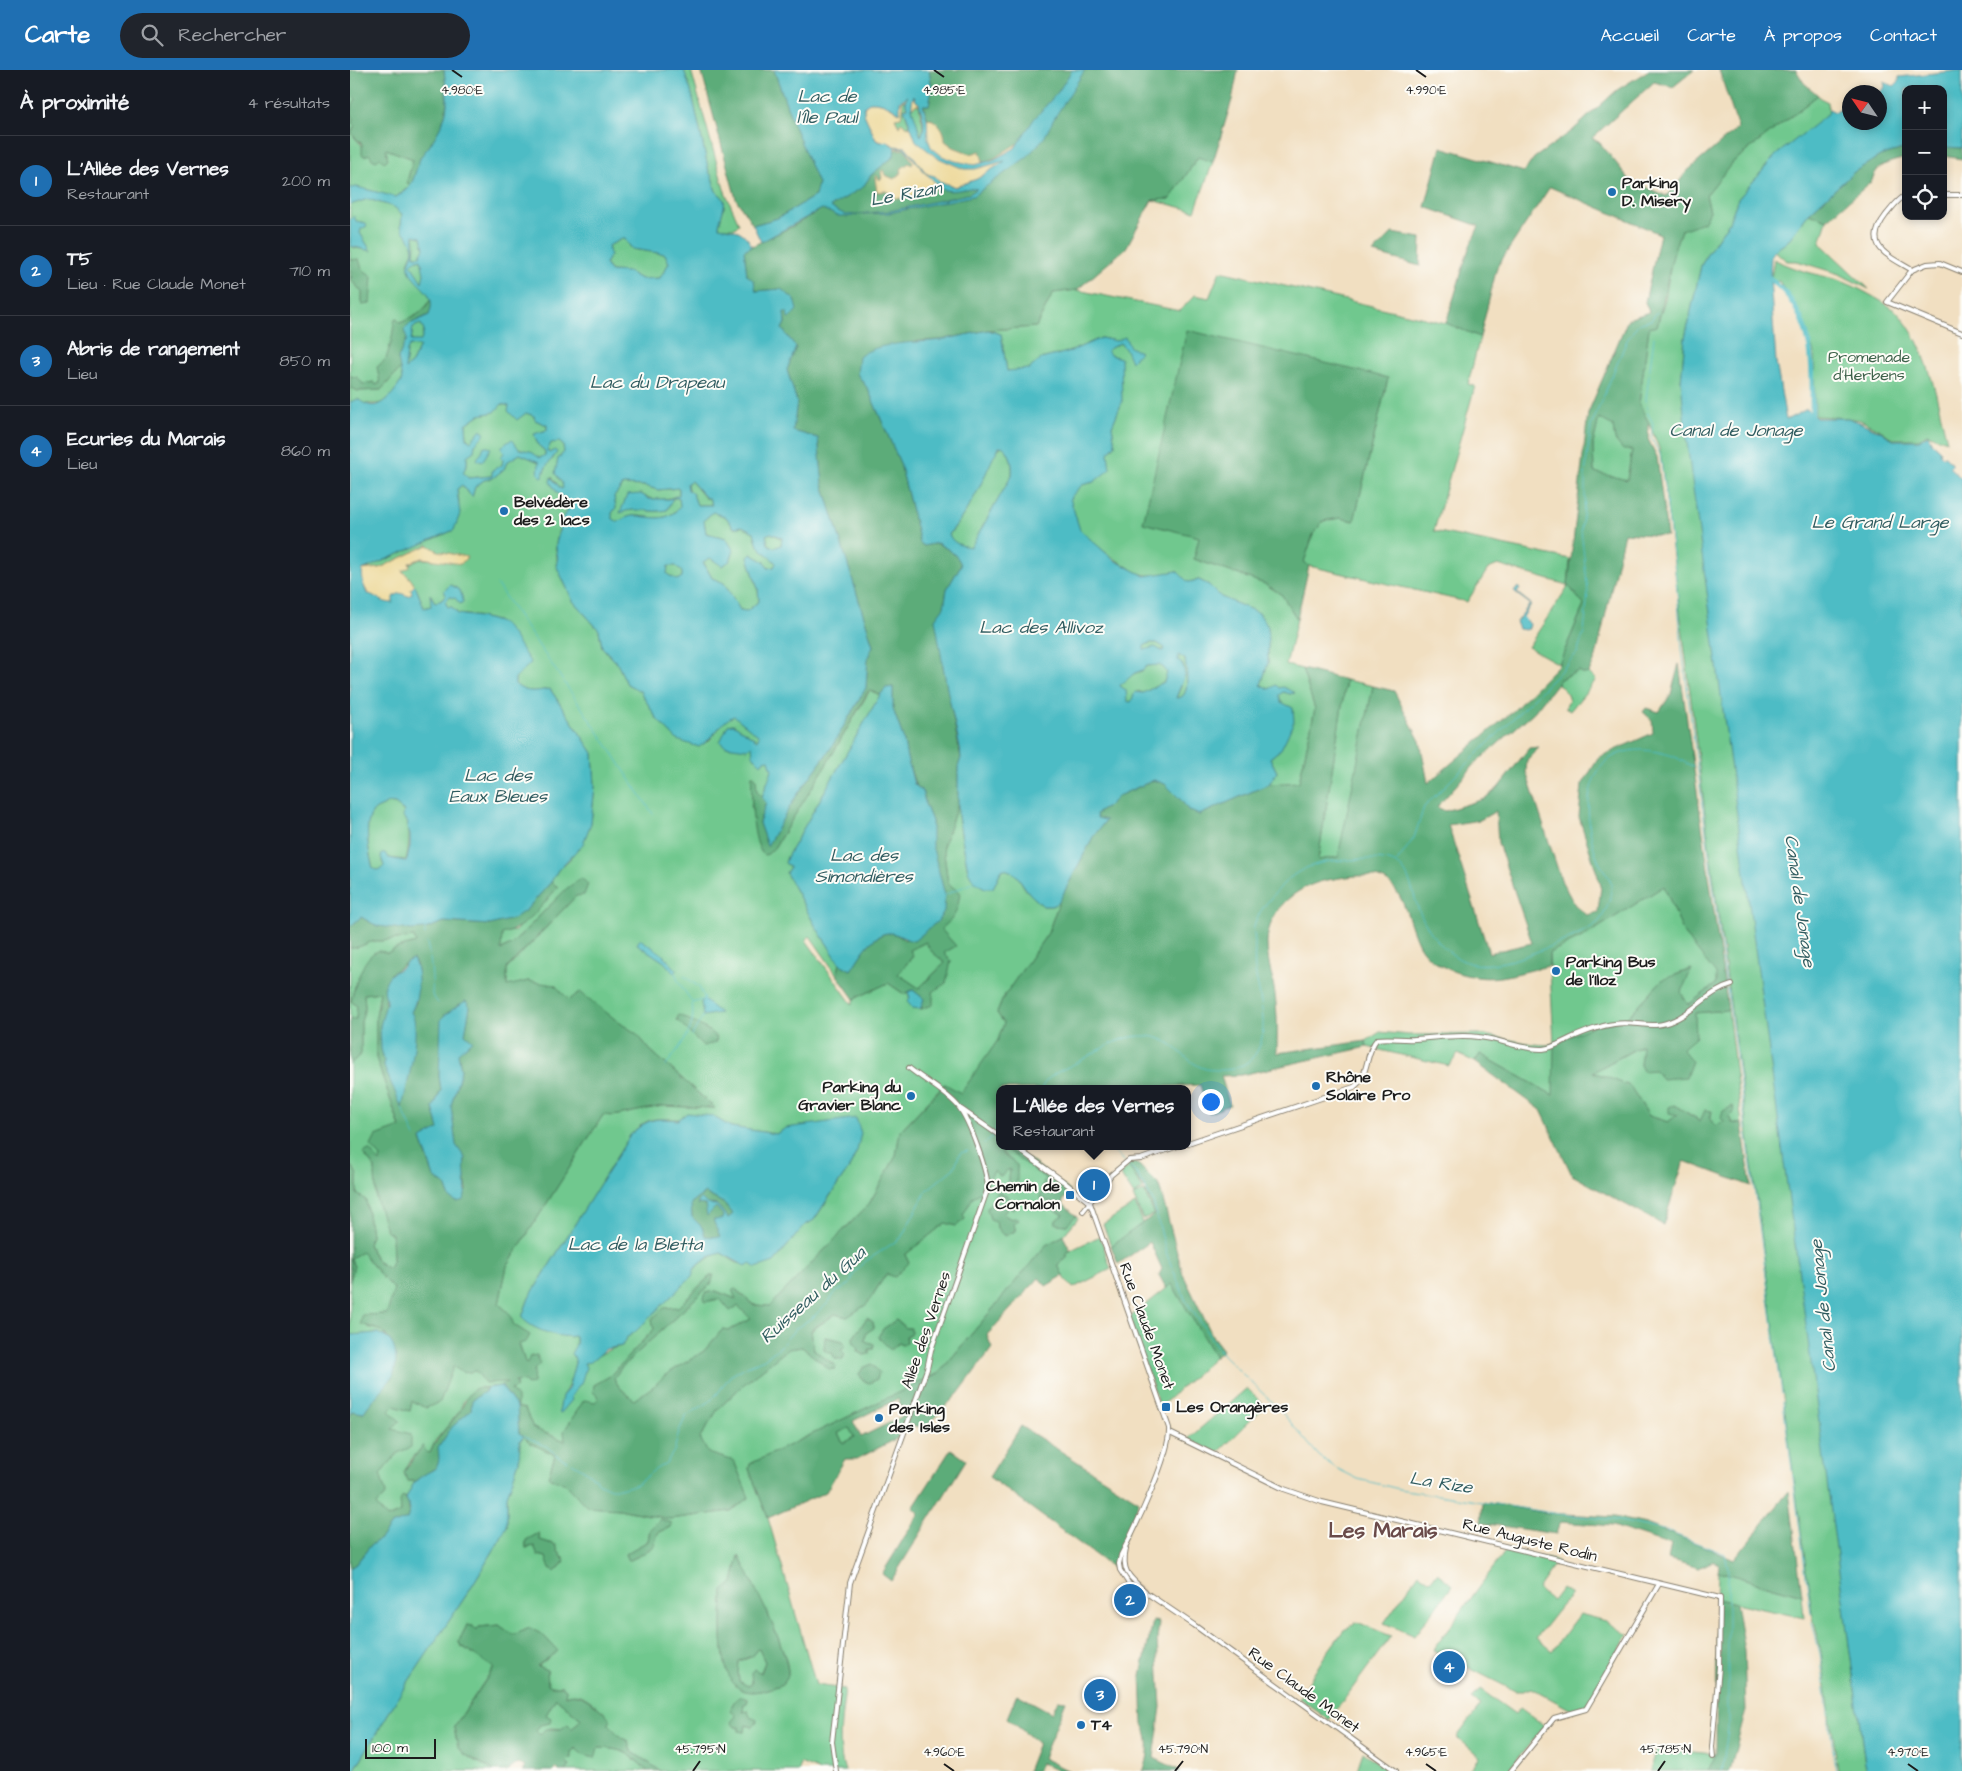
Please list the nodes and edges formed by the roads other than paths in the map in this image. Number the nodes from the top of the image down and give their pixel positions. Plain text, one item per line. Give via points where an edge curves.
1 (1947, 195) edge
2 (1962, 195) edge
3 (1902, 198) edge
4 (1912, 270) junction
5 (1962, 272) edge
6 (1962, 334) edge
7 (1732, 985) dead end
8 (909, 1068) dead end
9 (959, 1108) junction
10 (996, 1133) edge
11 (1191, 1142) edge
12 (1020, 1150) edge
13 (1167, 1150) edge
14 (1090, 1203) junction
15 (1083, 1210) dead end
16 (1170, 1433) junction
17 (1659, 1584) junction
18 (1713, 1758) dead end
19 (836, 1771) edge
20 (1396, 1771) edge
21 (1510, 1771) edge

1 - 2 street
3 - 4 street via 1879,224 1876,236 1880,249
4 - 5 street via 1940,263
4 - 6 street via 1888,302
7 - 11 street via 1723,987 1675,1020 1662,1025 1614,1024 1584,1032 1544,1049 1479,1036 1377,1039 1370,1046 1360,1083
8 - 9 street, Allée des Vernes
9 - 10 street
9 - 19 street, Allée des Vernes via 978,1149 988,1188 850,1583 832,1742
12 - 14 street
13 - 14 street via 1129,1160 1111,1175
14 - 15 street
14 - 16 street, Rue Claude Monet
16 - 17 street, Rue Auguste Rodin via 1308,1498
16 - 20 street, Rue Claude Monet via 1157,1475 1128,1542 1124,1557 1129,1576 1148,1594
17 - 18 street, Rue Auguste Rodin via 1720,1598
17 - 21 street via 1586,1710 1554,1718

